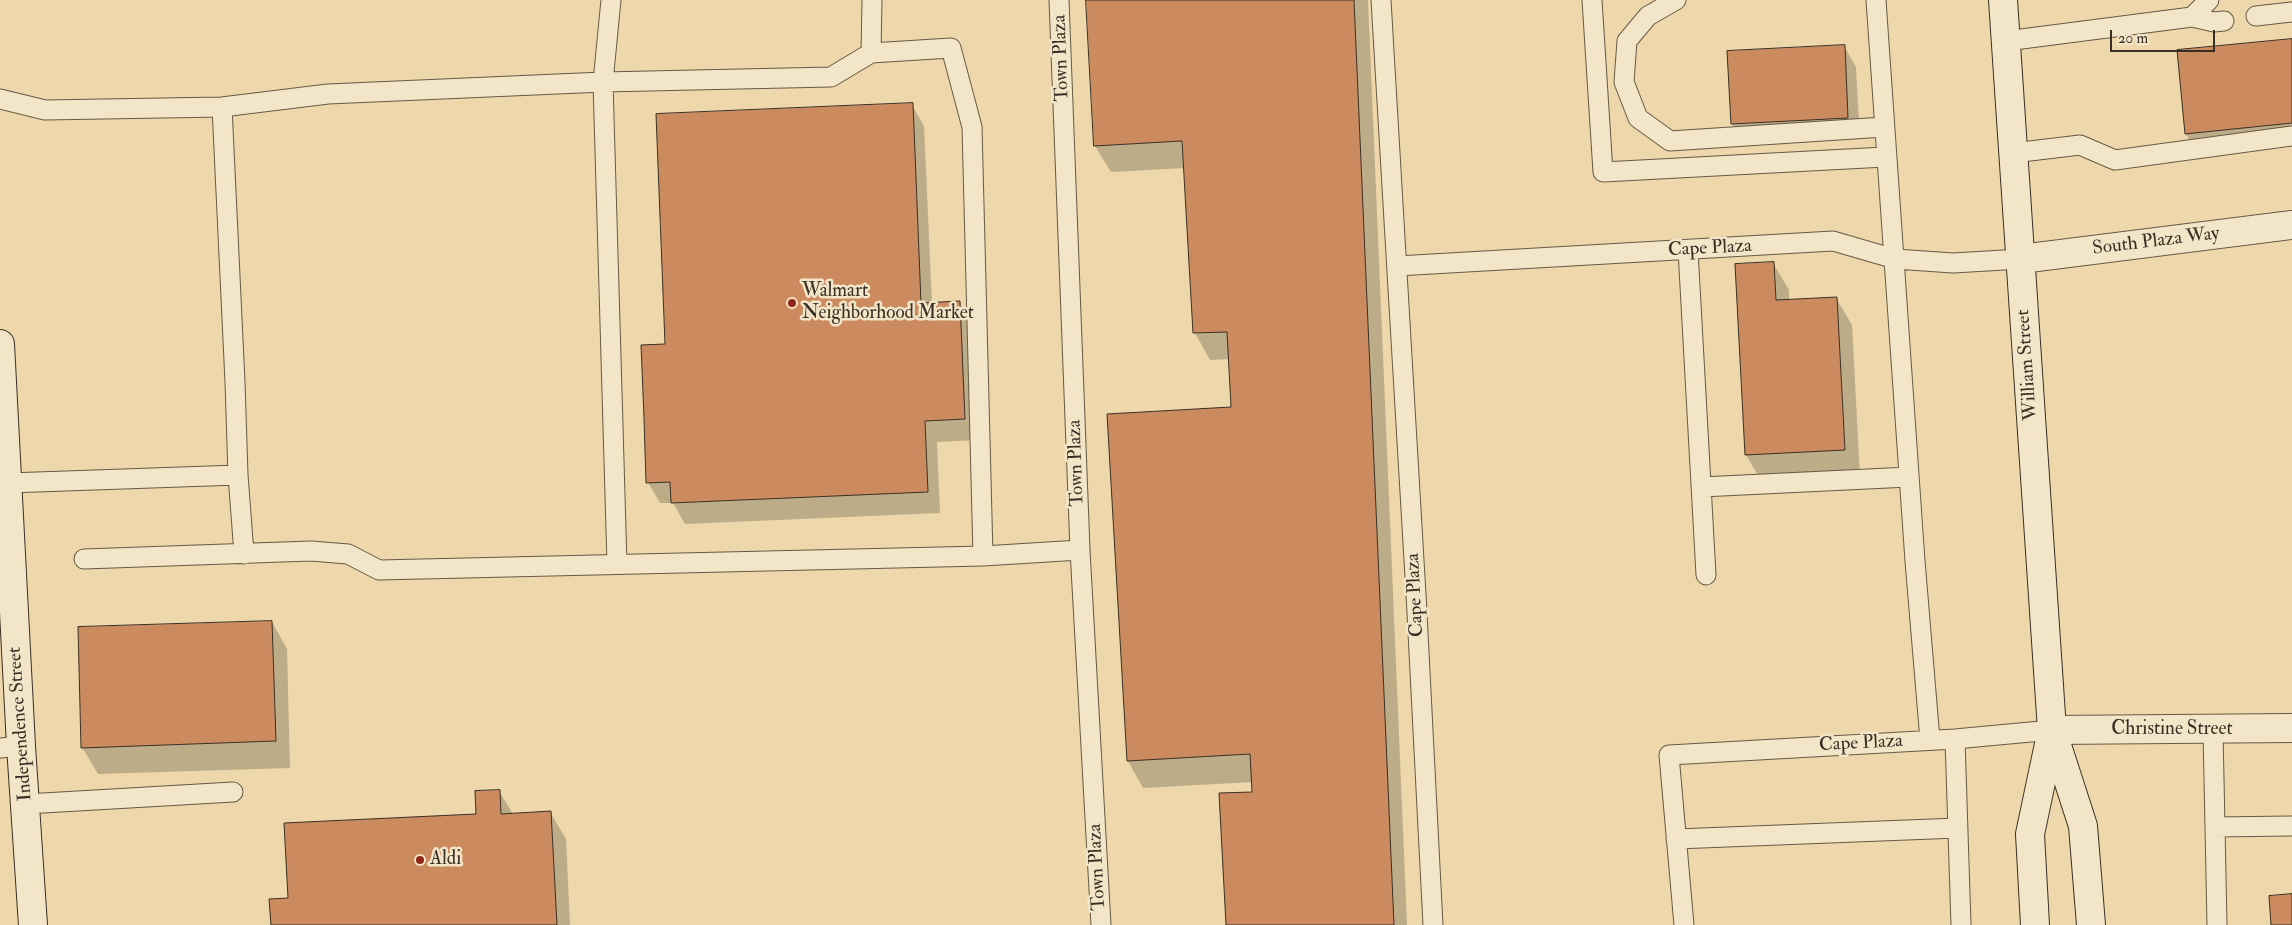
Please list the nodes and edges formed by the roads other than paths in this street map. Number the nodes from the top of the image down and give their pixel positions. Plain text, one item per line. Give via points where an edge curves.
1 (611, 0) edge
2 (872, 0) edge
3 (1059, 0) edge
4 (1382, 0) edge
5 (1592, 0) edge
6 (1676, 0) edge
7 (1876, 0) edge
8 (2003, 0) edge
9 (2208, 0) edge
10 (2292, 12) edge
11 (2256, 16) dead end
12 (2192, 17) junction
13 (2224, 21) dead end
14 (2006, 41) junction
15 (871, 53) junction
16 (603, 82) junction
17 (0, 99) edge
18 (222, 107) junction
19 (1884, 127) junction
20 (2292, 136) edge
21 (2013, 153) junction
22 (1885, 157) junction
23 (2292, 225) edge
24 (1688, 250) junction
25 (1895, 259) junction
26 (2021, 259) junction
27 (1397, 266) junction
28 (0, 344) edge
29 (238, 475) junction
30 (1909, 477) junction
31 (8, 483) junction
32 (1701, 487) junction
33 (1080, 550) junction
34 (244, 554) junction
35 (983, 556) junction
36 (84, 559) dead end
37 (616, 564) junction
38 (1706, 575) dead end
39 (2292, 728) edge
40 (2052, 730) junction
41 (2213, 731) junction
42 (1955, 739) junction
43 (1930, 740) junction
44 (10, 747) edge
45 (233, 792) dead end
46 (26, 804) junction
47 (2292, 826) edge
48 (2215, 827) junction
49 (1958, 828) junction
50 (1676, 839) junction
51 (33, 925) edge
52 (1101, 925) edge
53 (1433, 925) edge
54 (1684, 925) edge
55 (1961, 925) edge
56 (2035, 925) edge
57 (2091, 925) edge
58 (2217, 925) edge

1 - 16 lane
2 - 15 lane
3 - 33 lane, Town Plaza
4 - 27 lane, Cape Plaza
5 - 22 lane via 1603,172
6 - 19 lane via 1648,16 1627,41 1624,82 1638,118 1670,141
7 - 19 lane
8 - 14 main road, William Street
9 - 12 lane
10 - 11 lane
12 - 13 lane
12 - 14 lane
14 - 21 main road, William Street
15 - 16 lane via 831,77
15 - 35 lane via 951,48 972,127
16 - 18 lane via 328,94
16 - 37 lane
17 - 18 lane via 45,110
18 - 29 lane
19 - 22 lane
20 - 21 lane via 2114,160 2080,145
21 - 26 main road, William Street
22 - 25 lane
23 - 26 main road, South Plaza Way
24 - 25 lane, Cape Plaza via 1834,241
24 - 27 lane, Cape Plaza
24 - 32 lane
25 - 26 lane, Cape Plaza via 1954,263
25 - 30 lane
26 - 40 main road, William Street
27 - 53 lane, Cape Plaza
28 - 31 main road, Independence Street
29 - 31 lane
29 - 34 lane
30 - 32 lane
30 - 43 lane
31 - 44 main road, Independence Street
32 - 38 lane
33 - 35 lane
33 - 52 lane, Town Plaza
34 - 36 lane
34 - 37 lane via 310,551 348,554 379,570
35 - 37 lane
39 - 41 main road, Christine Street
40 - 41 main road, Christine Street
40 - 42 lane, Cape Plaza
40 - 56 main road, William Street via 2030,834
40 - 57 main road, William Street via 2083,826
41 - 48 lane
42 - 43 lane, Cape Plaza
42 - 49 lane
43 - 50 lane, Cape Plaza via 1669,755
44 - 46 main road, Independence Street
45 - 46 lane
46 - 51 main road, Independence Street
47 - 48 lane
48 - 58 lane
49 - 50 lane
49 - 55 lane
50 - 54 lane

